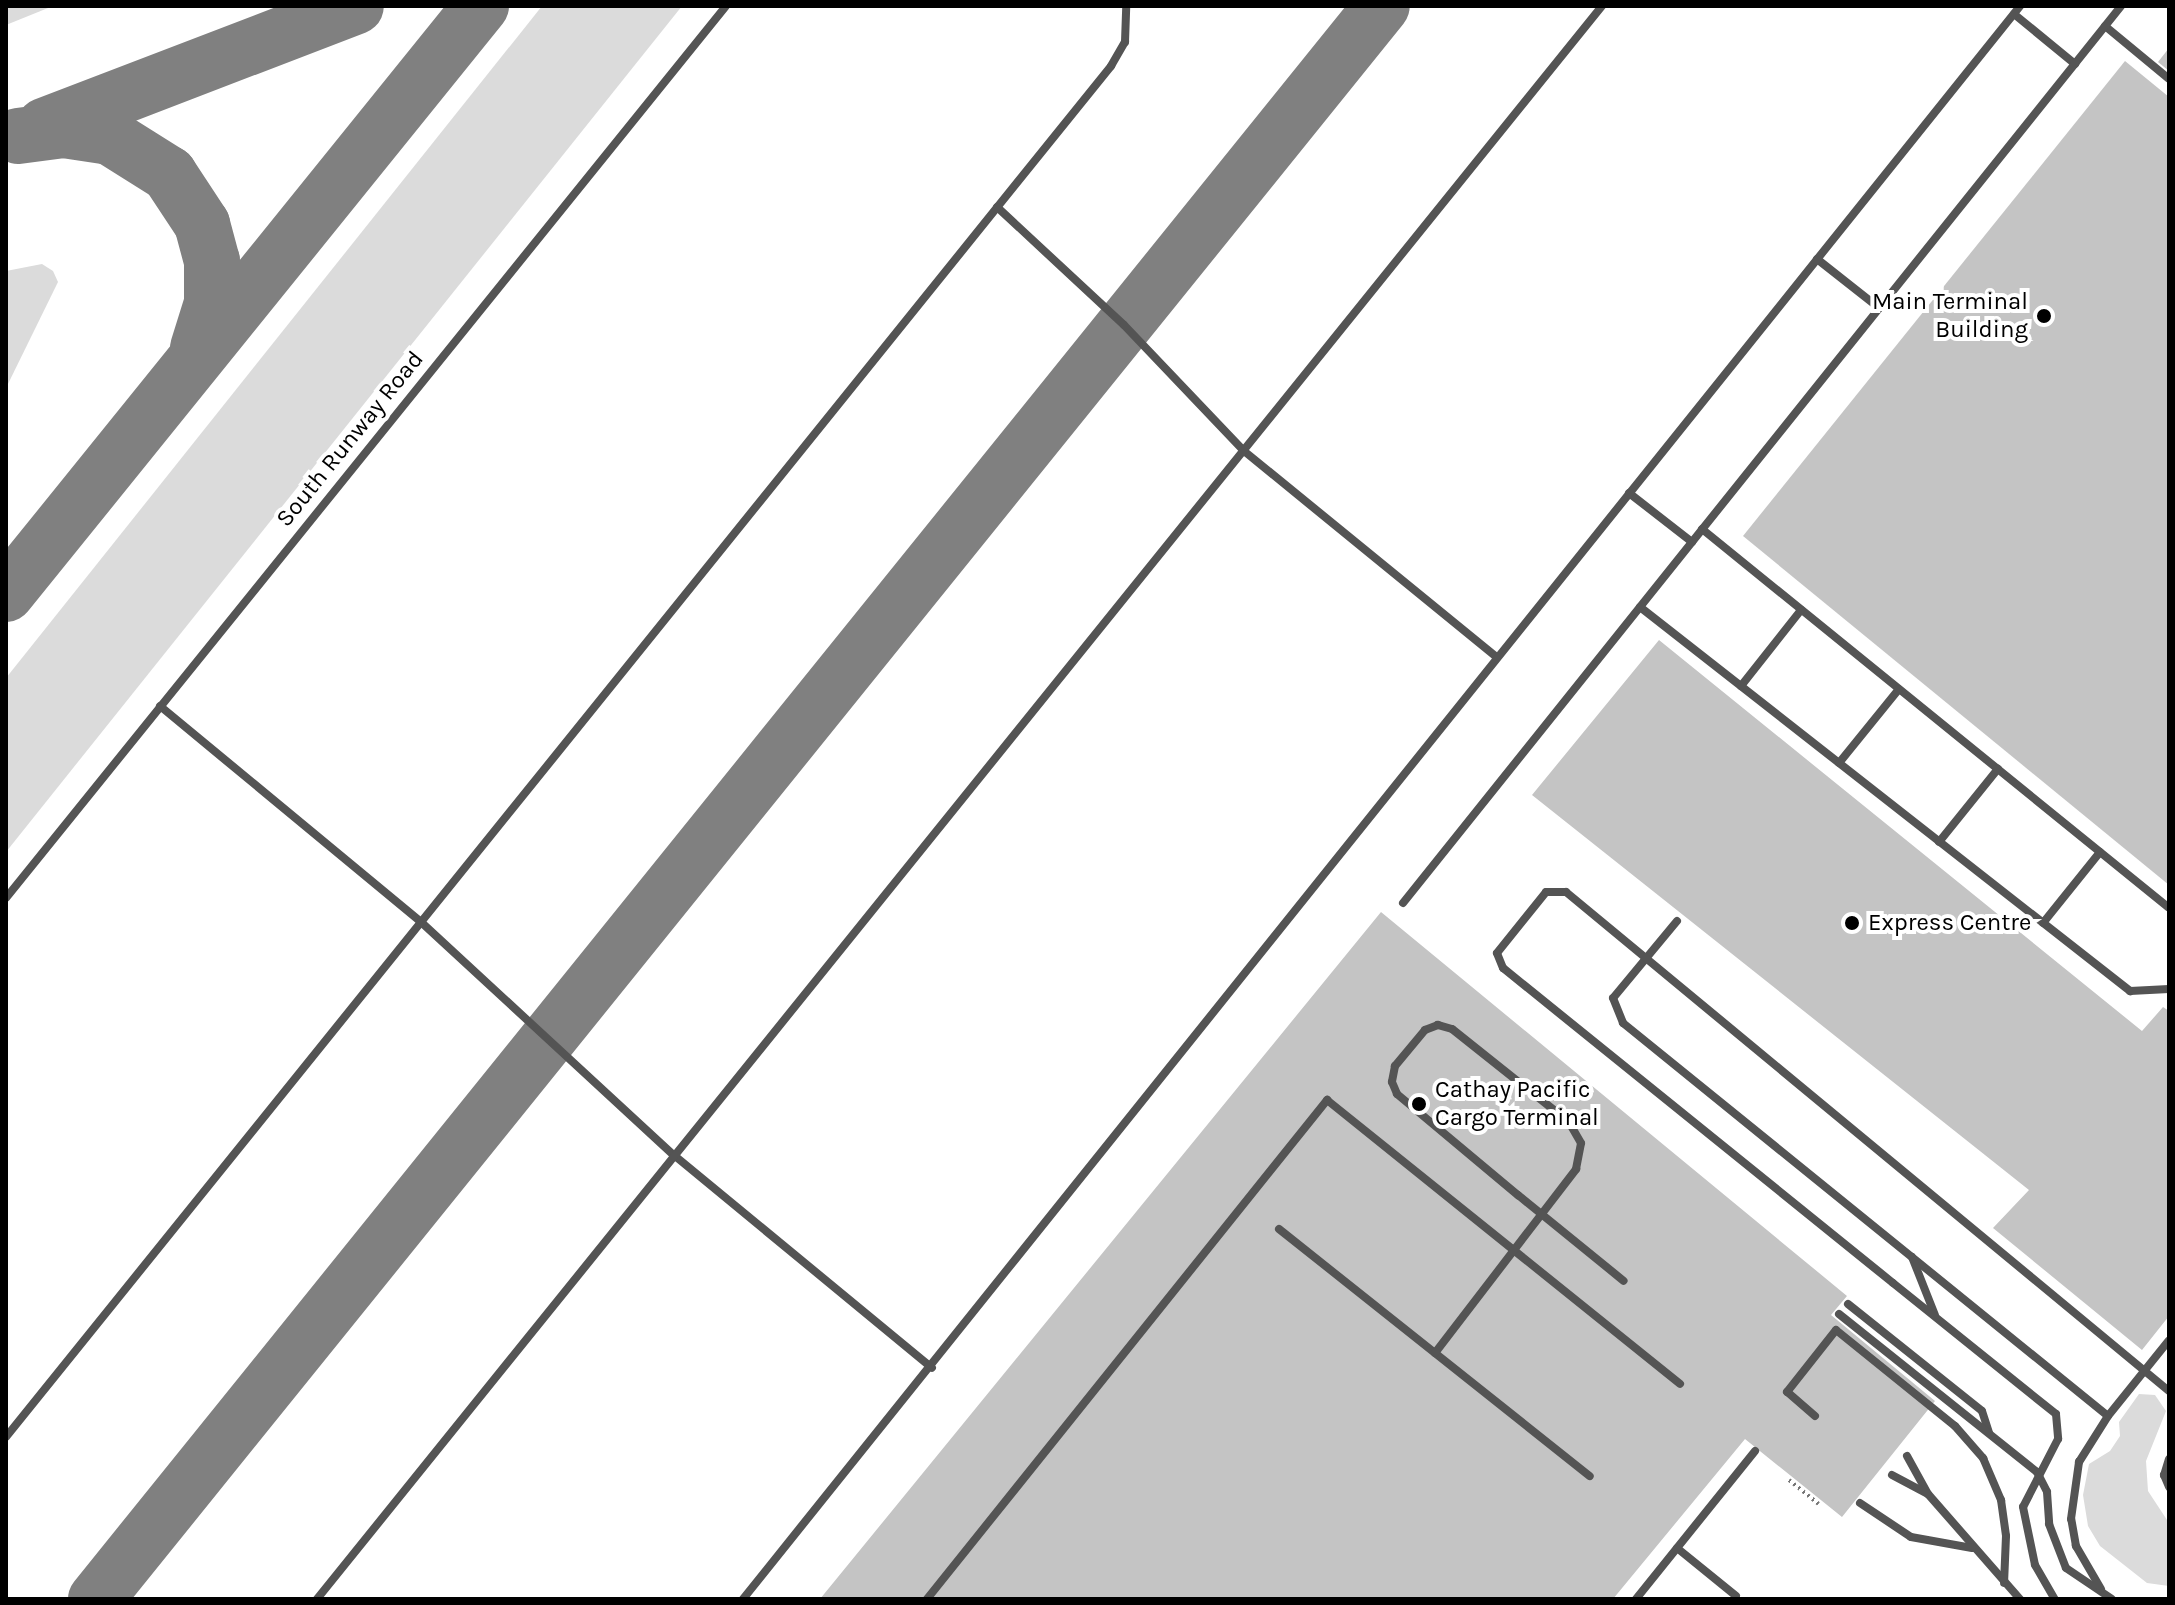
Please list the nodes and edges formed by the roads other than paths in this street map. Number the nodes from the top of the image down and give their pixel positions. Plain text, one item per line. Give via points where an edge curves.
1 (726, 6) edge
2 (1126, 6) edge
3 (1602, 6) edge
4 (2020, 6) edge
5 (2121, 6) edge
6 (2014, 14) junction
7 (2105, 26) junction
8 (2075, 64) junction
9 (2169, 79) edge
10 (997, 207) junction
11 (1817, 259) junction
12 (1879, 308) junction
13 (1244, 451) junction
14 (1629, 493) junction
15 (1702, 529) junction
16 (1692, 542) junction
17 (1640, 607) junction
18 (1801, 610) junction
19 (1497, 657) junction
20 (1741, 686) junction
21 (1899, 689) junction
22 (160, 706) junction
23 (1839, 763) junction
24 (1998, 769) junction
25 (1939, 842) junction
26 (2100, 852) junction
27 (6, 898) edge
28 (1403, 903) dead end
29 (2169, 908) edge
30 (1677, 921) dead end
31 (421, 922) junction
32 (2043, 923) junction
33 (2168, 986) edge
34 (675, 1156) junction
35 (1279, 1229) dead end
36 (1911, 1256) junction
37 (1624, 1281) dead end
38 (1848, 1304) dead end
39 (1839, 1314) dead end
40 (1936, 1318) junction
41 (2169, 1340) edge
42 (1435, 1353) junction
43 (932, 1368) junction
44 (1680, 1384) dead end
45 (2169, 1391) edge
46 (1815, 1416) dead end
47 (2108, 1416) junction
48 (1990, 1435) junction
49 (6, 1437) edge
50 (1755, 1451) dead end
51 (1907, 1456) dead end
52 (2169, 1459) edge
53 (2037, 1472) junction
54 (1892, 1475) dead end
55 (1590, 1476) dead end
56 (2169, 1487) edge
57 (1928, 1494) junction
58 (1860, 1503) dead end
59 (1677, 1548) junction
60 (1973, 1548) junction
61 (2004, 1583) junction
62 (2102, 1590) junction
63 (1736, 1596) dead end
64 (317, 1599) edge
65 (743, 1599) edge
66 (927, 1599) edge
67 (1636, 1599) edge
68 (2020, 1599) edge
69 (2055, 1599) edge
70 (2112, 1599) edge

1 - 22 lane, South Runway Road
2 - 10 lane via 1125,42 1111,66
3 - 13 lane
4 - 6 lane
5 - 7 lane
6 - 8 lane
6 - 11 lane
7 - 8 lane
7 - 9 lane
8 - 12 lane
10 - 13 lane via 1124,325
10 - 31 lane
11 - 12 lane
11 - 14 lane
12 - 15 lane
13 - 19 lane
13 - 34 lane
14 - 16 lane
14 - 19 lane
15 - 16 lane
15 - 18 lane
16 - 17 lane
17 - 20 lane
17 - 28 lane
18 - 20 lane
18 - 21 lane
19 - 43 lane
20 - 23 lane
21 - 23 lane
21 - 24 lane
22 - 27 lane, South Runway Road
22 - 31 lane
23 - 25 lane
24 - 25 lane
24 - 26 lane
25 - 32 lane
26 - 29 lane
26 - 32 lane
30 - 36 lane via 1613,998 1623,1023
31 - 34 lane
31 - 49 lane
32 - 33 lane via 2130,991
34 - 43 lane
34 - 64 lane
35 - 42 lane
36 - 40 lane
36 - 47 lane
37 - 42 lane, bridge via 1553,1224 1542,1214 1530,1205 1397,1094 1392,1082 1395,1066 1425,1030 1438,1025 1452,1029 1569,1122 1581,1143 1576,1169 1547,1205 1538,1218
38 - 48 lane via 1982,1411
39 - 48 lane
40 - 45 lane, bridge via 1503,968 1497,953 1546,892 1566,892
40 - 53 lane via 2056,1414 2058,1439
41 - 47 lane
42 - 55 lane
43 - 65 lane
44 - 66 lane via 1327,1100
46 - 61 lane, bridge via 1787,1392 1836,1330 1955,1426 1983,1458 2001,1500
47 - 62 lane via 2079,1462 2071,1519 2076,1546
48 - 53 lane
50 - 59 lane
51 - 57 lane
52 - 56 lane via 2164,1475
53 - 62 lane via 2066,1568
53 - 69 lane via 2023,1507 2026,1532 2035,1565
54 - 57 lane
57 - 60 lane
58 - 60 lane via 1911,1537
59 - 63 lane
59 - 67 lane
60 - 61 lane
61 - 68 lane
62 - 70 lane

